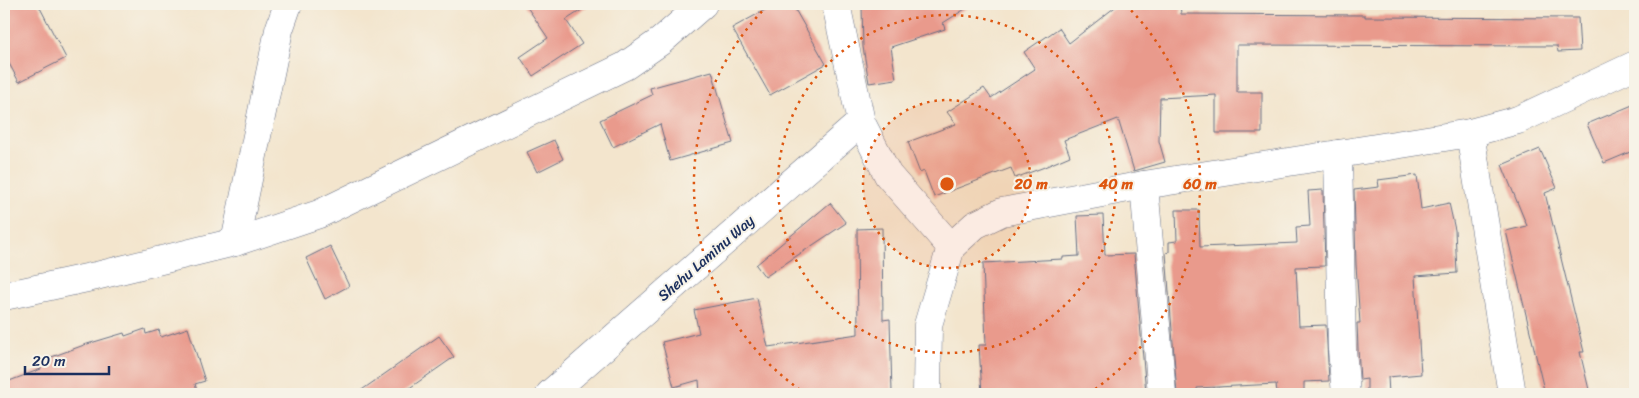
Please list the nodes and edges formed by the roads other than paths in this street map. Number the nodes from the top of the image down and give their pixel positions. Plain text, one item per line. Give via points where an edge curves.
1 (288, 4) edge
2 (703, 4) edge
3 (836, 4) edge
4 (1635, 65) edge
5 (861, 122) junction
6 (1470, 133) junction
7 (1338, 154) junction
8 (1144, 185) junction
9 (235, 242) junction
10 (951, 247) junction
11 (4, 296) edge
12 (550, 394) edge
13 (927, 394) edge
14 (1162, 394) edge
15 (1346, 394) edge
16 (1512, 394) edge

1 - 9 street via 279,30
2 - 9 street via 661,41 625,66 319,214
3 - 5 street
4 - 6 street via 1518,120
5 - 10 street via 888,176
5 - 12 street, Shehu Laminu Way
6 - 7 street
6 - 16 street
7 - 8 street
7 - 15 street via 1342,350
8 - 10 street via 1002,212 976,225
8 - 14 street
9 - 11 street
10 - 13 street via 928,325

